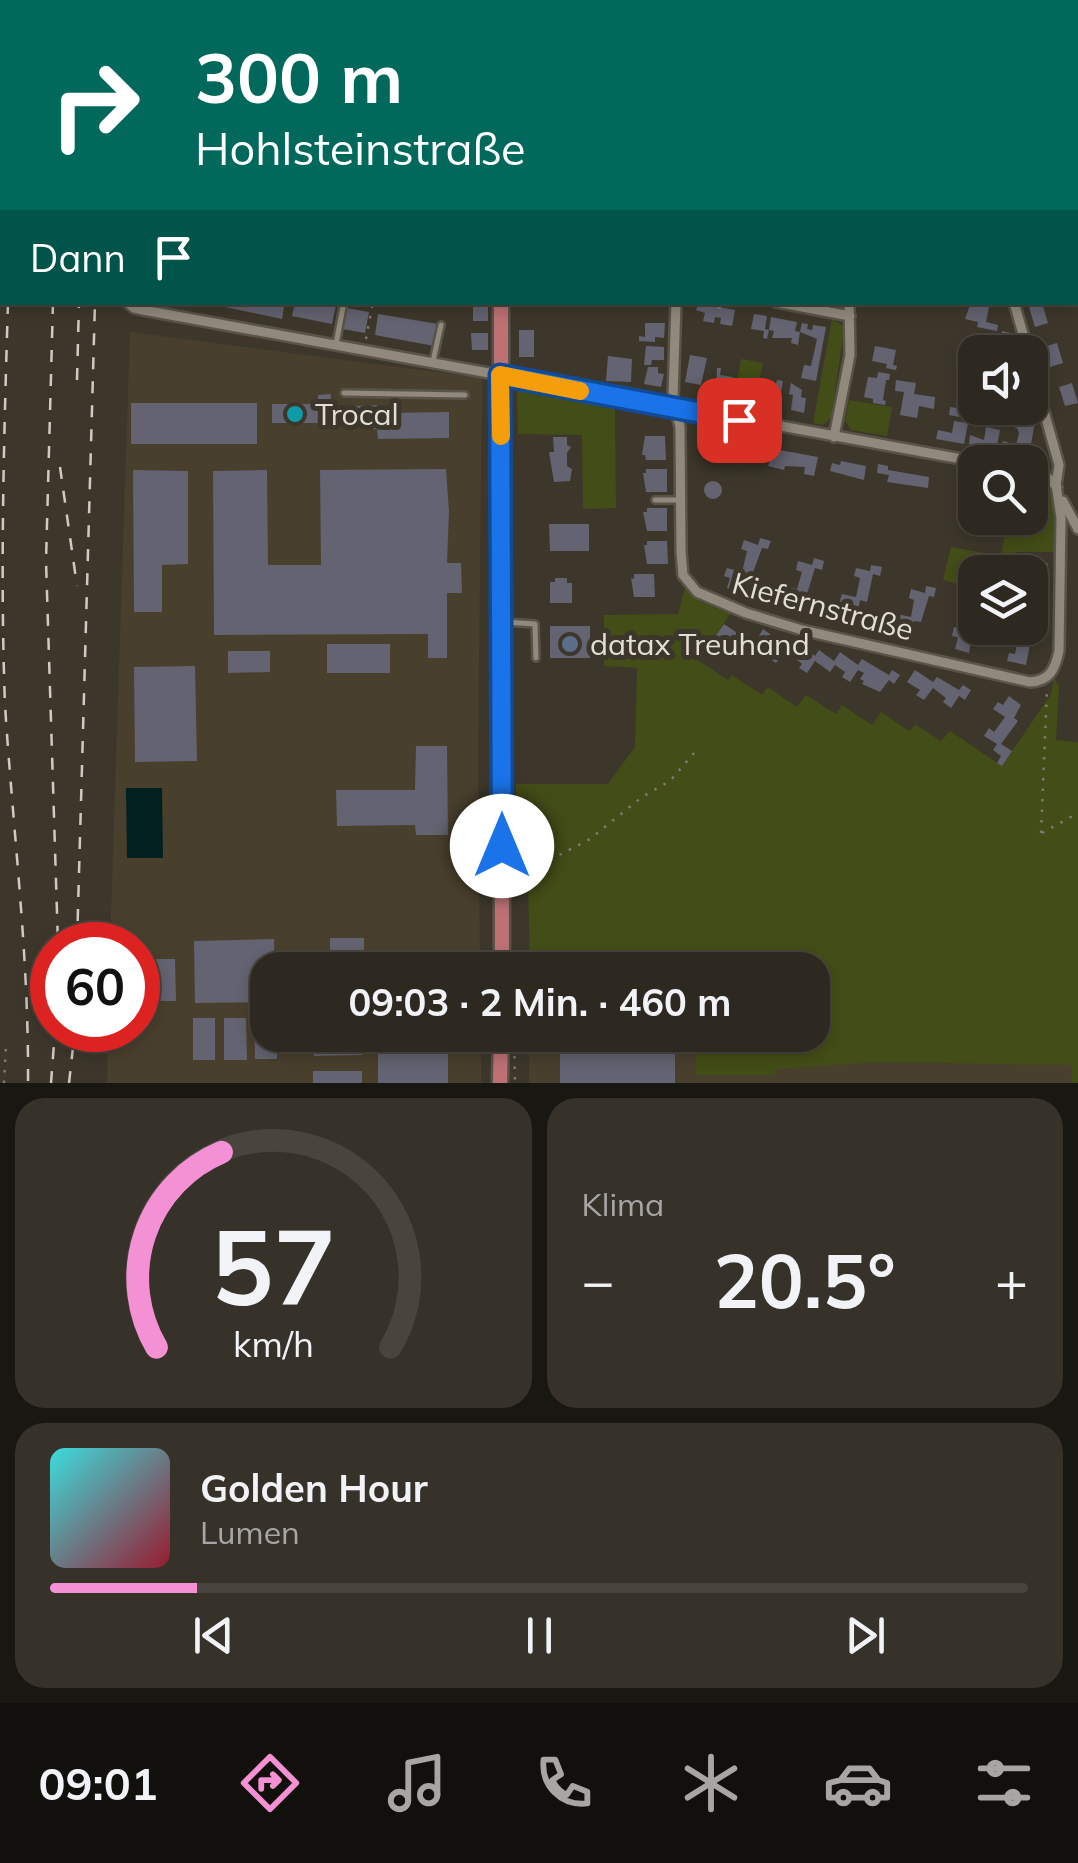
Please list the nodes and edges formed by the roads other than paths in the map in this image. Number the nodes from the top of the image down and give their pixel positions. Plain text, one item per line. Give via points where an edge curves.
1 (502, 305) edge
2 (676, 305) edge
3 (792, 305) edge
4 (849, 305) edge
5 (1015, 305) edge
6 (130, 306) edge
7 (343, 307) dead end
8 (850, 316) junction
9 (441, 325) dead end
10 (1023, 335) edge
11 (336, 346) junction
12 (433, 364) junction
13 (500, 375) junction
14 (344, 392) dead end
15 (464, 394) dead end
16 (676, 410) junction
17 (1048, 425) edge
18 (834, 437) junction
19 (958, 459) edge
20 (1048, 481) edge
21 (1056, 485) junction
22 (655, 500) dead end
23 (681, 500) junction
24 (1078, 529) edge
25 (501, 622) junction
26 (536, 658) dead end
27 (502, 952) edge
28 (501, 1052) edge
29 (500, 1083) edge

1 - 13 main road
2 - 16 street, Kiefernstraße
3 - 8 street
4 - 8 street
5 - 10 street
6 - 11 street
7 - 11 lane
8 - 18 street via 850,355
9 - 12 lane
11 - 12 street
12 - 13 street
13 - 16 street
13 - 25 main road
14 - 15 lane
16 - 18 street
16 - 23 street, Kiefernstraße
17 - 21 street, Kiefernstraße via 1059,466
18 - 19 street
20 - 21 street
21 - 23 street, Kiefernstraße via 1060,651 1053,672 1030,682 822,635 705,599 683,575
21 - 24 street
22 - 23 lane
25 - 26 lane via 536,624
25 - 27 main road
28 - 29 main road

